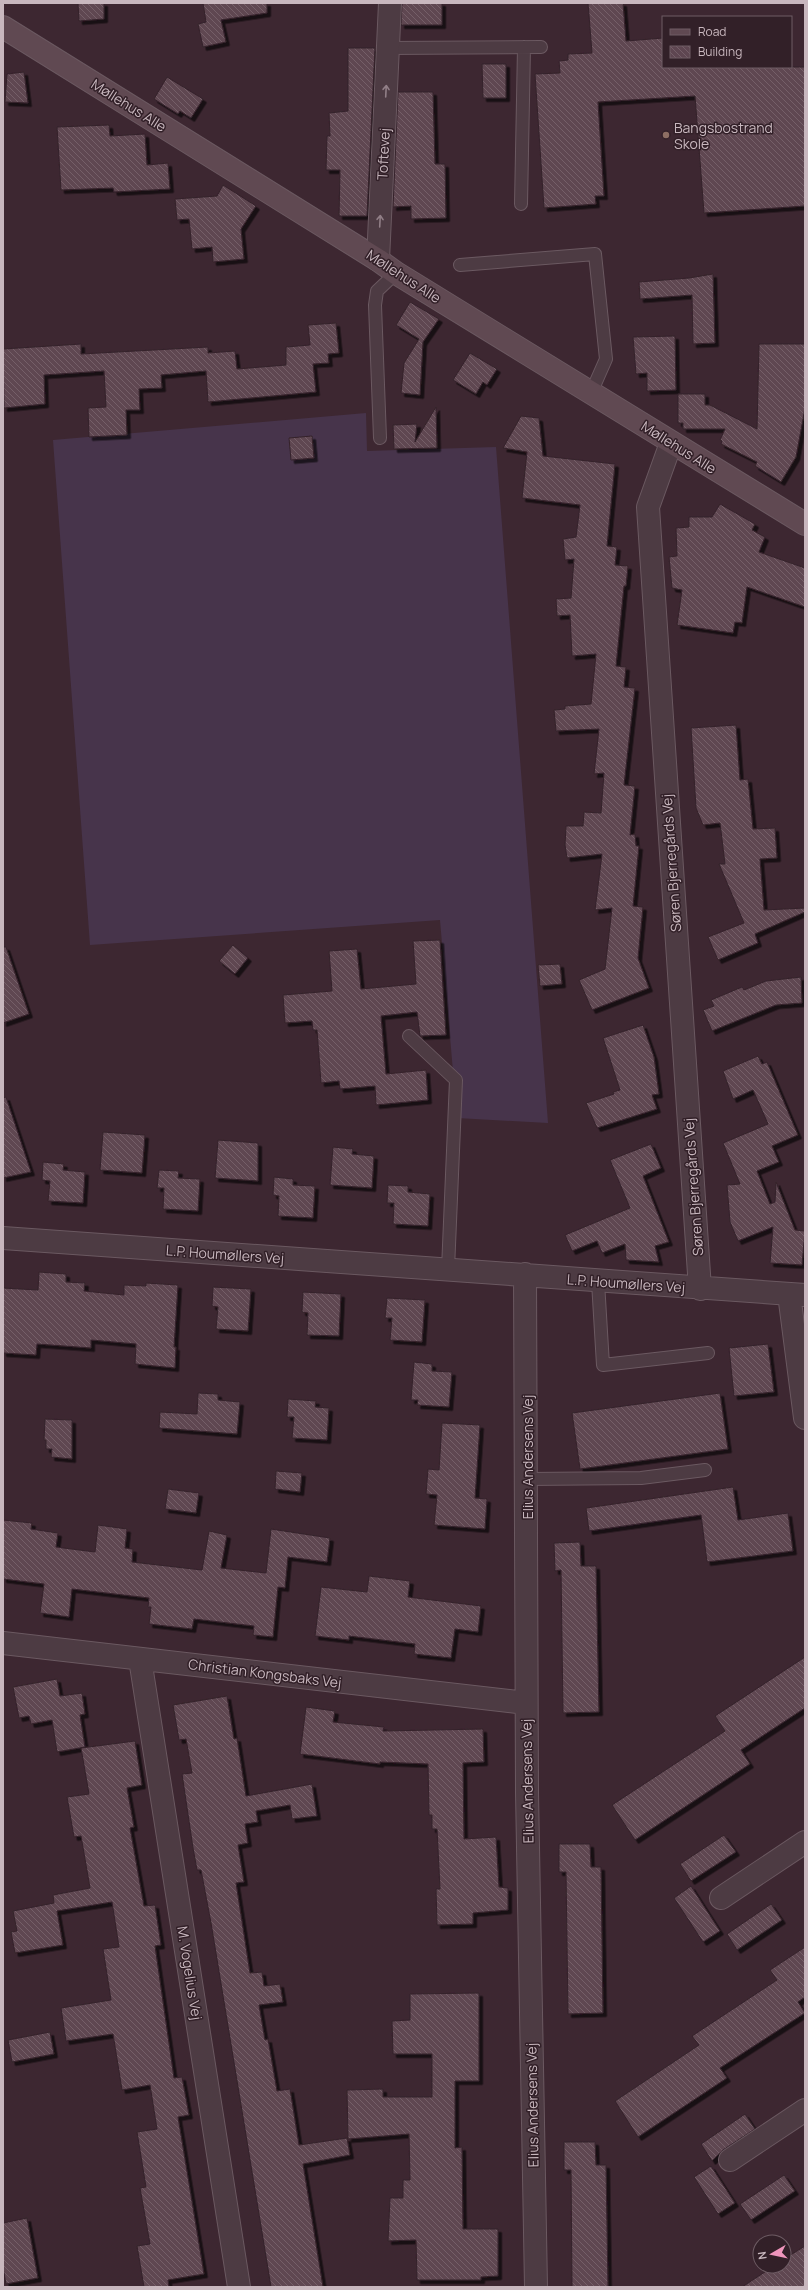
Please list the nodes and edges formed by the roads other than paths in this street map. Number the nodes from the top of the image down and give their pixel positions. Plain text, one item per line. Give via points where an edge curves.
1 (390, 3) edge
2 (3, 27) edge
3 (524, 47) junction
4 (541, 47) dead end
5 (388, 48) junction
6 (522, 204) dead end
7 (378, 260) junction
8 (460, 265) dead end
9 (396, 273) junction
10 (591, 393) junction
11 (380, 438) dead end
12 (671, 443) junction
13 (805, 524) edge
14 (409, 1036) dead end
15 (3, 1238) edge
16 (448, 1269) junction
17 (525, 1274) junction
18 (598, 1282) junction
19 (700, 1288) junction
20 (797, 1295) edge
21 (708, 1353) dead end
22 (805, 1418) edge
23 (705, 1470) dead end
24 (527, 1479) junction
25 (3, 1643) edge
26 (140, 1659) junction
27 (526, 1703) junction
28 (805, 1842) edge
29 (721, 1898) dead end
30 (805, 2110) edge
31 (730, 2160) dead end
32 (239, 2287) edge
33 (536, 2287) edge

1 - 5 street, Toftevej
2 - 7 street, Møllehus Alle
3 - 4 lane
3 - 5 lane
3 - 6 lane
7 -> 5 street, Toftevej
7 - 9 street, Møllehus Alle
8 - 10 lane via 595,254 606,359
9 - 10 street, Møllehus Alle
9 - 11 lane via 377,291 375,304
10 - 12 street, Møllehus Alle
12 - 13 street, Møllehus Alle
12 - 19 street, Søren Bjerregårds Vej via 648,506
14 - 16 lane via 456,1080
15 - 16 street, L.P. Houmøllers Vej
16 - 17 street, L.P. Houmøllers Vej
17 - 18 street, L.P. Houmøllers Vej
17 - 24 street, Elius Andersens Vej
18 - 19 street, L.P. Houmøllers Vej
18 - 21 lane via 603,1365
19 - 20 street, L.P. Houmøllers Vej
20 - 22 street
23 - 24 lane via 641,1478
24 - 27 street, Elius Andersens Vej
25 - 26 street, Christian Kongsbaks Vej
26 - 27 street, Christian Kongsbaks Vej
26 - 32 street, M. Vogelius Vej
27 - 33 street, Elius Andersens Vej
28 - 29 street
30 - 31 street

